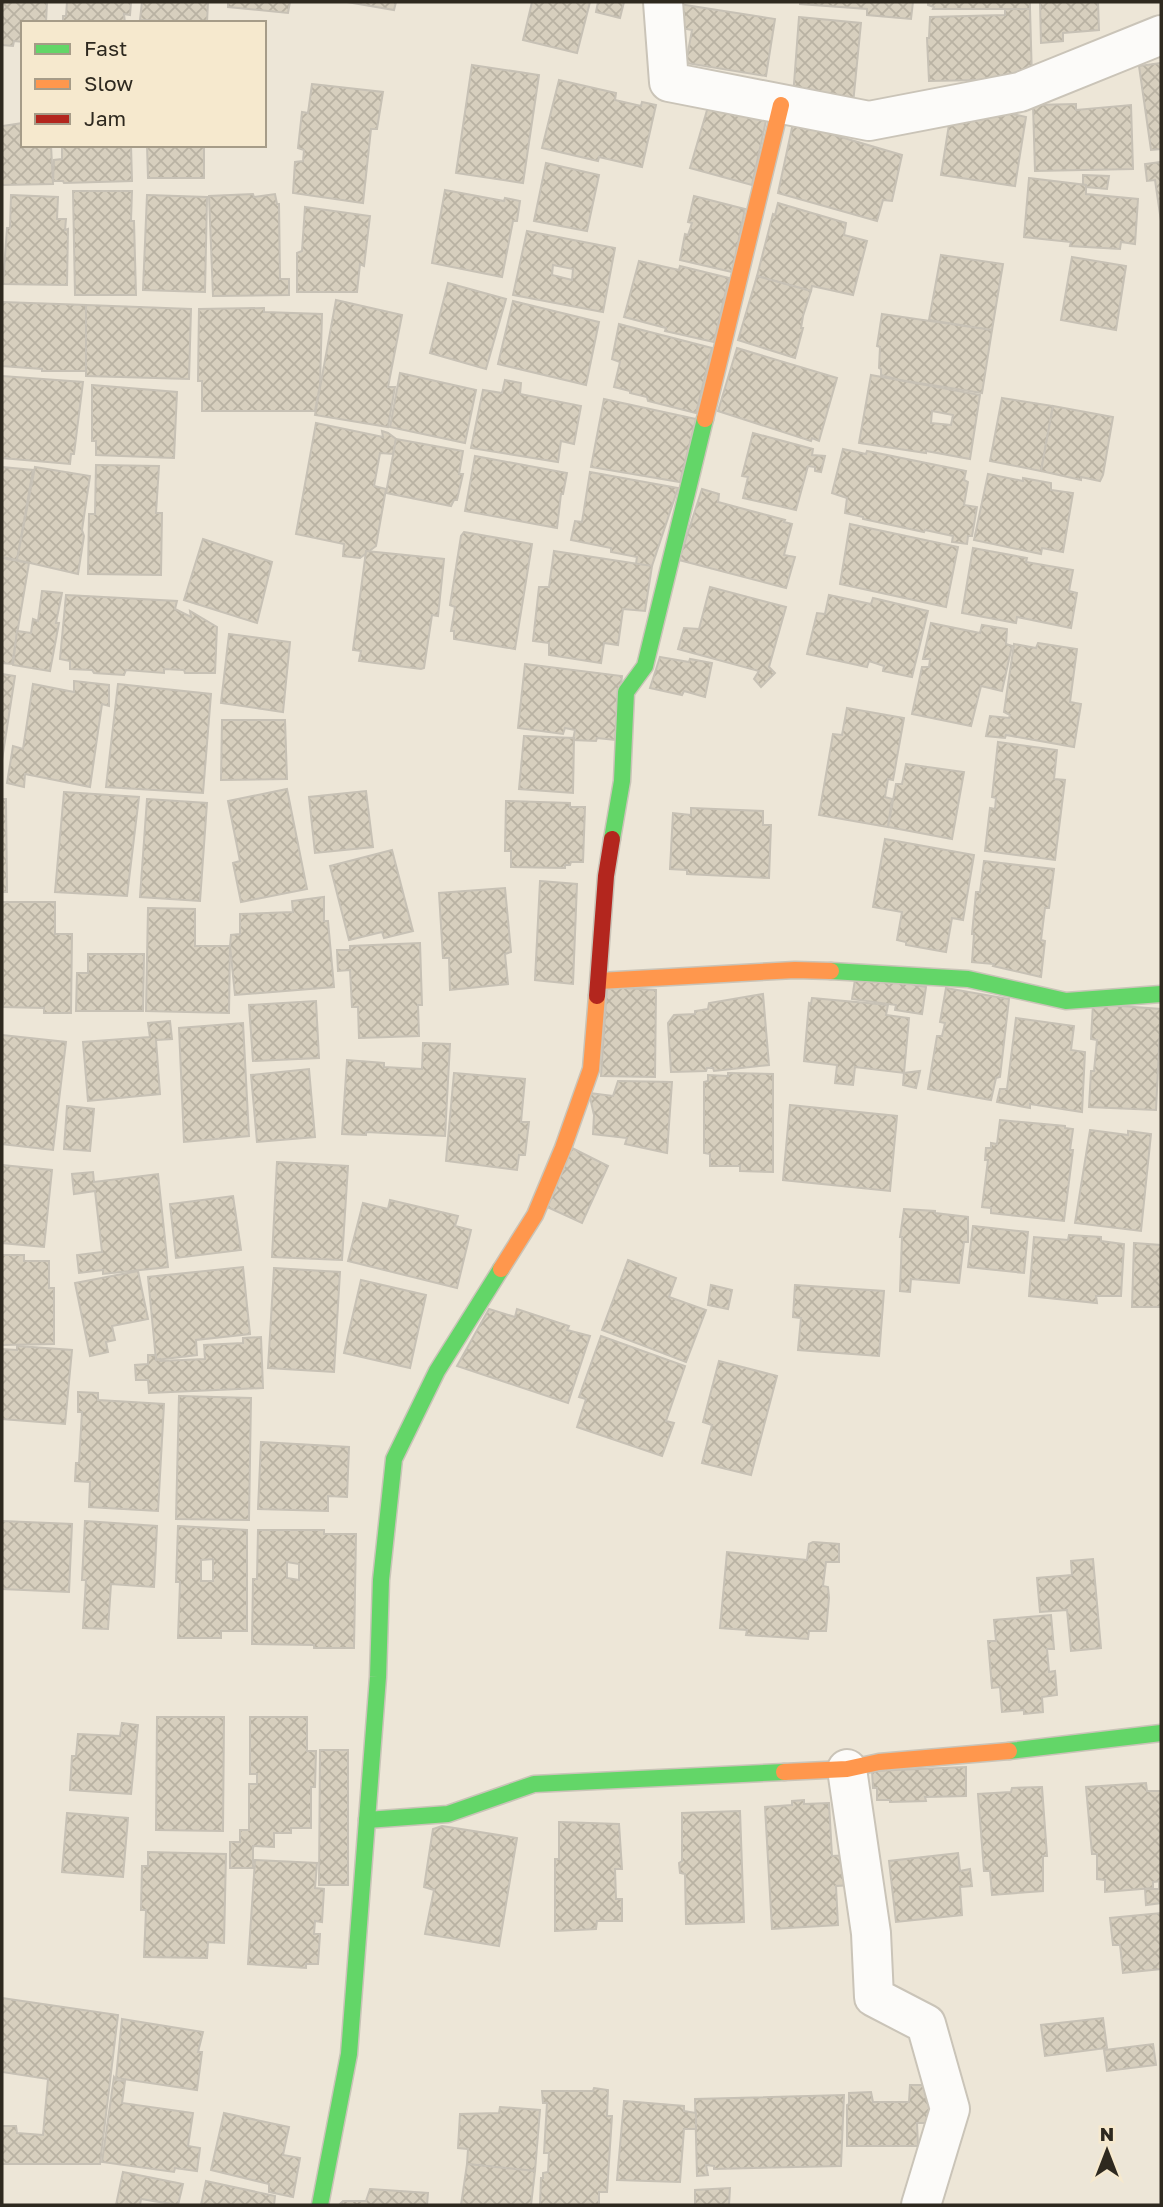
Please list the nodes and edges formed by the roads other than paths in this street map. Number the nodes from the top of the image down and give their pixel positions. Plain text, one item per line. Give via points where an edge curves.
1 (663, 2) edge
2 (1161, 35) edge
3 (781, 105) junction
4 (599, 981) junction
5 (1161, 994) edge
6 (1161, 1733) edge
7 (847, 1769) junction
8 (367, 1820) junction
9 (320, 2205) edge
10 (921, 2205) edge

1 - 3 street via 669,82
2 - 3 street via 1020,92 869,121
3 - 4 street via 645,666 626,692 622,781 607,876
4 - 5 street via 795,970 968,979 1066,1001
4 - 8 street via 590,1069 535,1216 437,1371 394,1459 381,1580
6 - 7 street
7 - 8 street via 534,1784 447,1814
7 - 10 street via 871,1933 874,1997 926,2024 950,2109
8 - 9 street via 349,2054

